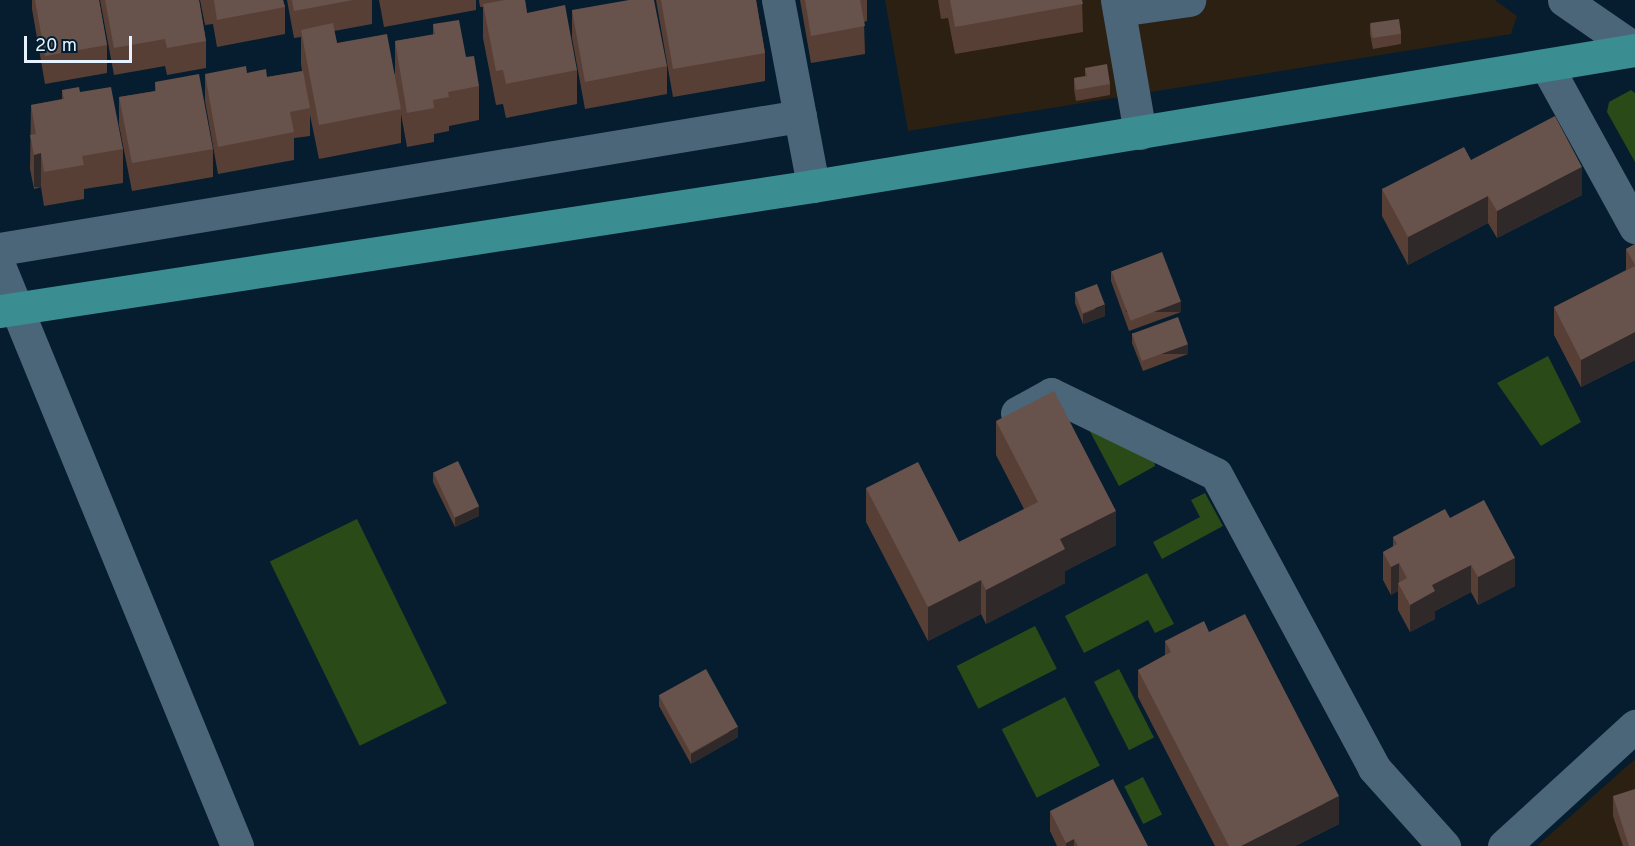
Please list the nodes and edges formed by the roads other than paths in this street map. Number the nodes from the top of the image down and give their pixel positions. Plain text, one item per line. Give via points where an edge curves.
1 (778, 0) edge
2 (1190, 0) edge
3 (1564, 0) edge
4 (1118, 5) edge
5 (1635, 49) edge
6 (1546, 64) junction
7 (800, 116) junction
8 (1140, 133) junction
9 (813, 186) junction
10 (1635, 228) edge
11 (0, 249) edge
12 (0, 268) edge
13 (9, 310) edge
14 (997, 424) edge
15 (1635, 726) edge
16 (237, 846) edge
17 (1444, 846) edge
18 (1504, 846) edge

1 - 7 street
2 - 4 street
3 - 5 street
4 - 8 street
5 - 6 main road
6 - 8 main road
6 - 10 street
7 - 9 street
7 - 11 street
8 - 9 main road
9 - 13 main road
12 - 13 street
13 - 16 street
14 - 17 street via 1052,394 1216,474 1374,768
15 - 18 street

